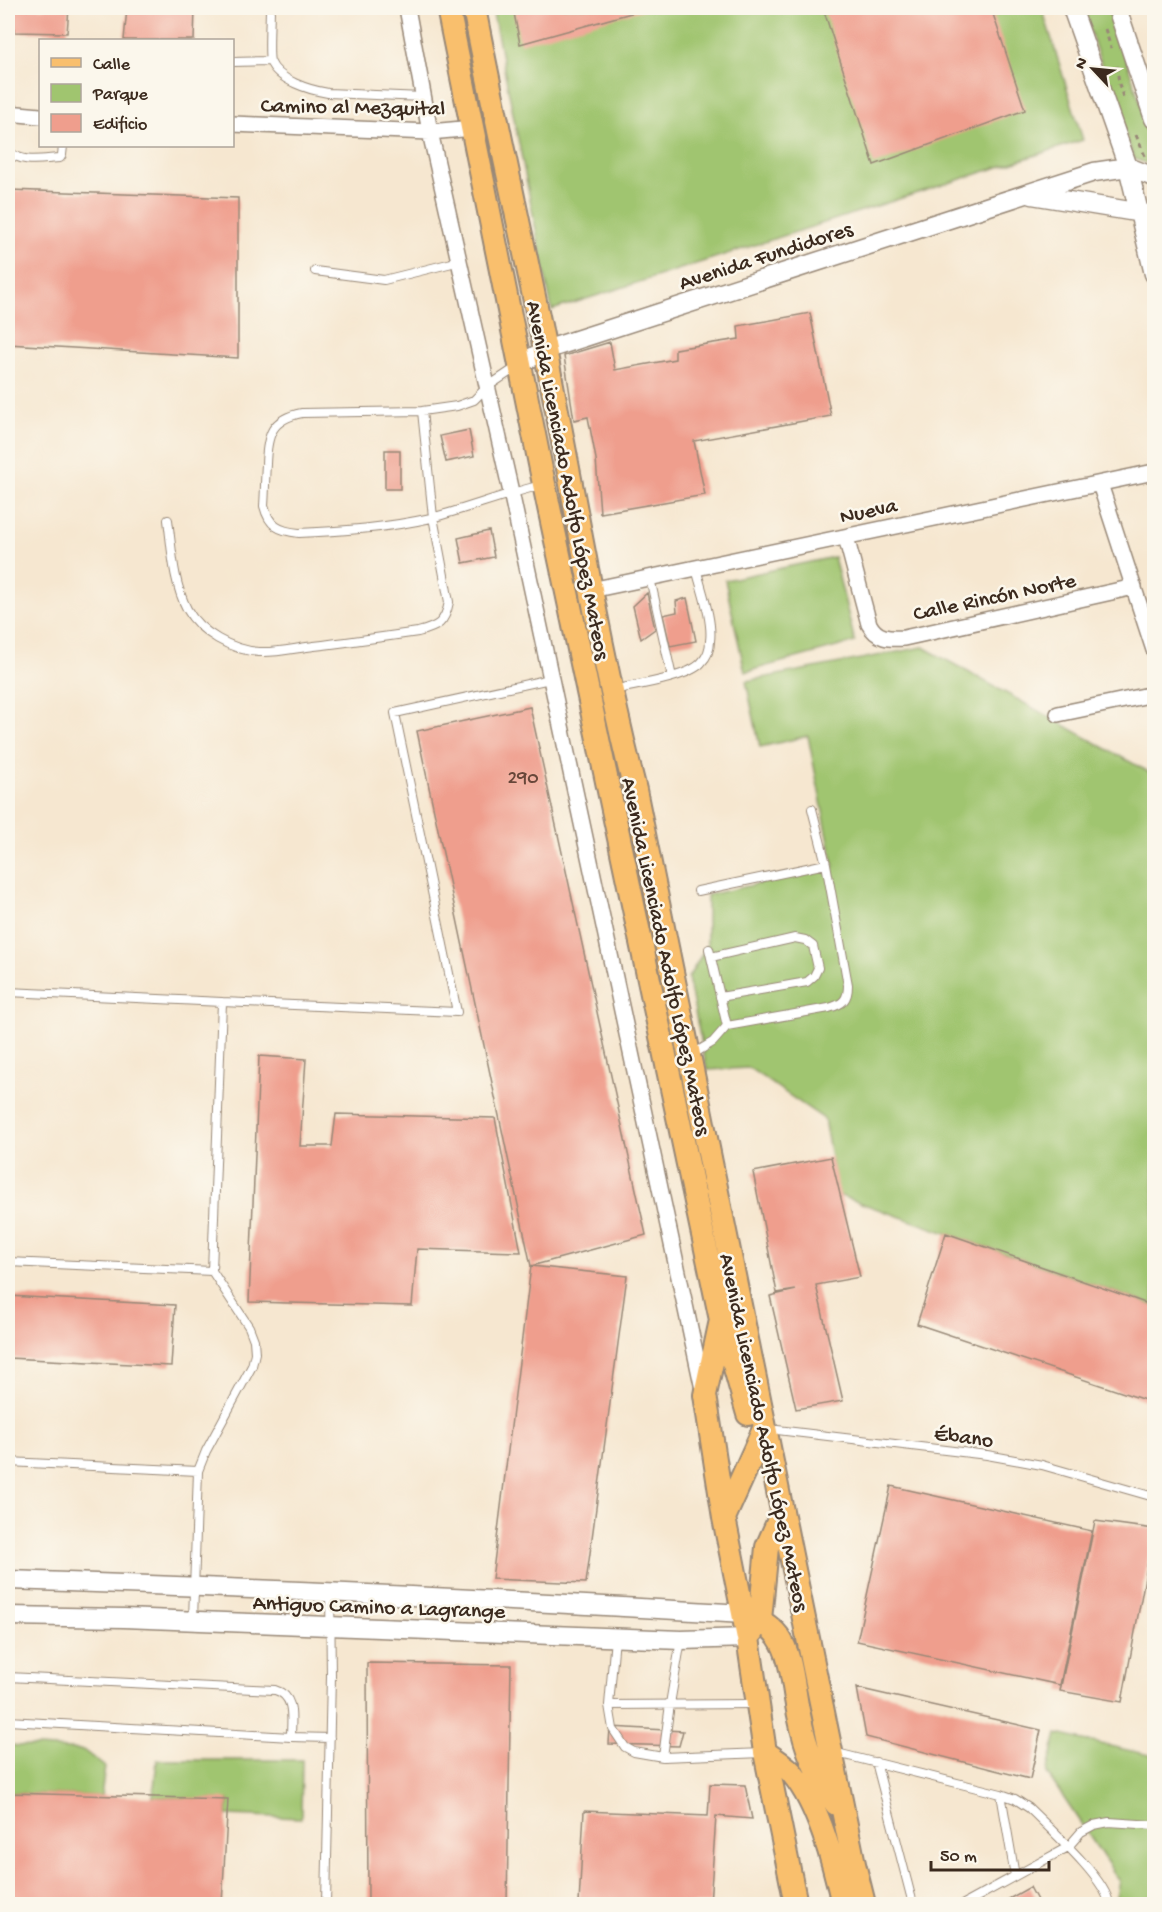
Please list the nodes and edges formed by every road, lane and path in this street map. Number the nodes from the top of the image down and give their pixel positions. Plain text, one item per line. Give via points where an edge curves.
1 (270, 8) edge
2 (407, 8) edge
3 (448, 8) edge
4 (474, 8) edge
5 (1072, 8) edge
6 (1118, 8) edge
7 (1103, 23) dead end
8 (1114, 54) dead end
9 (270, 61) junction
10 (1117, 61) dead end
11 (234, 62) edge
12 (423, 97) junction
13 (1125, 105) dead end
14 (8, 113) edge
15 (39, 116) edge
16 (1155, 119) edge
17 (234, 124) edge
18 (1132, 125) dead end
19 (473, 128) junction
20 (430, 132) junction
21 (63, 147) edge
22 (8, 151) edge
23 (1128, 167) junction
24 (1154, 177) edge
25 (1027, 194) junction
26 (1147, 214) edge
27 (460, 261) junction
28 (315, 271) dead end
29 (1155, 274) edge
30 (545, 350) junction
31 (520, 364) junction
32 (487, 387) junction
33 (422, 411) junction
34 (1155, 472) edge
35 (544, 484) junction
36 (1100, 484) junction
37 (511, 492) junction
38 (433, 517) junction
39 (168, 520) dead end
40 (846, 537) junction
41 (696, 568) junction
42 (650, 578) junction
43 (1134, 587) junction
44 (591, 590) junction
45 (1155, 651) edge
46 (672, 677) junction
47 (550, 679) junction
48 (611, 691) junction
49 (1155, 694) edge
50 (1058, 714) dead end
51 (812, 809) dead end
52 (826, 864) junction
53 (698, 891) dead end
54 (8, 992) edge
55 (720, 997) junction
56 (222, 1002) junction
57 (727, 1026) junction
58 (689, 1056) junction
59 (8, 1262) edge
60 (212, 1271) junction
61 (721, 1320) junction
62 (705, 1395) junction
63 (764, 1429) junction
64 (8, 1462) edge
65 (198, 1471) junction
66 (1155, 1497) edge
67 (782, 1513) junction
68 (724, 1518) junction
69 (8, 1580) edge
70 (195, 1587) junction
71 (330, 1592) junction
72 (8, 1616) edge
73 (193, 1621) junction
74 (750, 1624) junction
75 (330, 1627) junction
76 (615, 1638) junction
77 (681, 1640) junction
78 (8, 1677) edge
79 (670, 1704) junction
80 (759, 1704) junction
81 (609, 1705) junction
82 (8, 1721) edge
83 (291, 1737) junction
84 (330, 1737) junction
85 (765, 1752) junction
86 (831, 1752) junction
87 (663, 1757) junction
88 (876, 1762) junction
89 (1001, 1794) junction
90 (845, 1817) junction
91 (1155, 1825) edge
92 (1068, 1847) junction
93 (1015, 1876) junction
94 (326, 1905) edge
95 (796, 1905) edge
96 (843, 1905) edge
97 (864, 1905) edge
98 (913, 1905) edge
99 (964, 1905) edge
100 (1109, 1905) edge

1 - 9 lane
2 - 12 street
3 - 19 main road, Avenida Licenciado Adolfo López Mateos
4 - 30 main road, Avenida Licenciado Adolfo López Mateos
5 - 23 street
6 - 16 street
7 - 8 path
9 - 11 lane
9 - 12 lane via 282,75 314,90
10 - 13 path
12 - 20 street
14 - 15 street
17 - 20 street, Camino al Mezquital
18 - 24 path
19 - 20 street, Camino al Mezquital
19 - 31 main road, Avenida Licenciado Adolfo López Mateos
20 - 27 street
21 - 22 lane via 60,158 27,159
23 - 24 street
23 - 25 street, Avenida Fundidores via 1094,172
23 - 26 street
25 - 26 street, Avenida Fundidores
25 - 30 street, Avenida Fundidores
26 - 29 street
27 - 28 lane via 384,280
27 - 32 street
30 - 31 street, Avenida Fundidores
30 - 44 main road, Avenida Licenciado Adolfo López Mateos
31 - 32 lane
31 - 35 main road, Avenida Licenciado Adolfo López Mateos
32 - 33 lane via 466,403
32 - 37 street
33 - 38 lane
33 - 38 lane via 302,413 284,418 268,438 264,506 276,527 298,533 384,528
34 - 36 street, Nueva
35 - 37 lane
35 - 61 main road, Avenida Licenciado Adolfo López Mateos
36 - 40 street, Nueva
36 - 43 street
37 - 38 lane
37 - 47 street
38 - 39 lane via 449,602 441,622 418,632 259,652 218,638 200,626 188,609 179,588
40 - 41 street, Nueva
40 - 43 street, Calle Rincón Norte via 869,624 884,638 904,638
41 - 42 street, Nueva
41 - 46 lane via 711,640 701,664
42 - 44 street, Nueva
42 - 46 lane
43 - 45 street
44 - 48 main road, Avenida Licenciado Adolfo López Mateos
46 - 48 lane
47 - 56 lane via 395,713 457,1012
47 - 62 street
48 - 58 main road, Avenida Licenciado Adolfo López Mateos
49 - 50 street
51 - 52 lane
52 - 53 lane
52 - 57 lane via 848,985 844,1002
54 - 56 lane
55 - 55 lane via 710,953 795,938 813,946 818,968 807,982
55 - 57 lane
56 - 60 lane
57 - 58 lane via 712,1042
58 - 63 main road, Avenida Licenciado Adolfo López Mateos
59 - 60 lane
60 - 65 lane via 249,1327 255,1353
61 - 62 main road, Avenida Licenciado Adolfo López Mateos
61 - 63 main road via 748,1415
62 - 68 main road, Avenida Licenciado Adolfo López Mateos
63 - 66 lane, Ébano via 987,1455 1042,1465
63 - 67 main road, Avenida Licenciado Adolfo López Mateos
63 - 68 main road
64 - 65 lane
65 - 70 lane
67 - 74 main road via 767,1547
67 - 86 main road, Avenida Licenciado Adolfo López Mateos
68 - 74 main road, Avenida Licenciado Adolfo López Mateos
69 - 70 street, Antiguo Camino a Lagrange
70 - 71 street, Antiguo Camino a Lagrange
70 - 73 lane
71 - 74 street, Antiguo Camino a Lagrange via 604,1605
71 - 75 lane
72 - 73 street, Antiguo Camino a Lagrange
73 - 75 street, Antiguo Camino a Lagrange
74 - 77 street, Antiguo Camino a Lagrange
74 - 80 main road, Avenida Licenciado Adolfo López Mateos
74 - 90 main road via 773,1630 784,1647 812,1764
75 - 76 street, Antiguo Camino a Lagrange
75 - 84 lane
76 - 77 street, Antiguo Camino a Lagrange
76 - 81 lane
77 - 79 lane
78 - 83 lane via 275,1690 285,1694 291,1705
79 - 80 lane
79 - 81 lane
79 - 87 lane
80 - 85 main road, Avenida Licenciado Adolfo López Mateos
81 - 87 lane via 613,1729 625,1747
82 - 83 lane
83 - 84 lane
84 - 94 lane
85 - 87 lane
85 - 95 main road, Avenida Licenciado Adolfo López Mateos
85 - 96 main road via 791,1771 812,1808 826,1841
86 - 88 lane
86 - 90 main road, Avenida Licenciado Adolfo López Mateos
88 - 89 lane
88 - 98 lane
89 - 92 lane via 1029,1808
89 - 93 lane
90 - 97 main road, Avenida Licenciado Adolfo López Mateos
91 - 92 lane via 1094,1825 1081,1832
92 - 93 lane
92 - 100 lane via 1100,1883
93 - 99 lane

